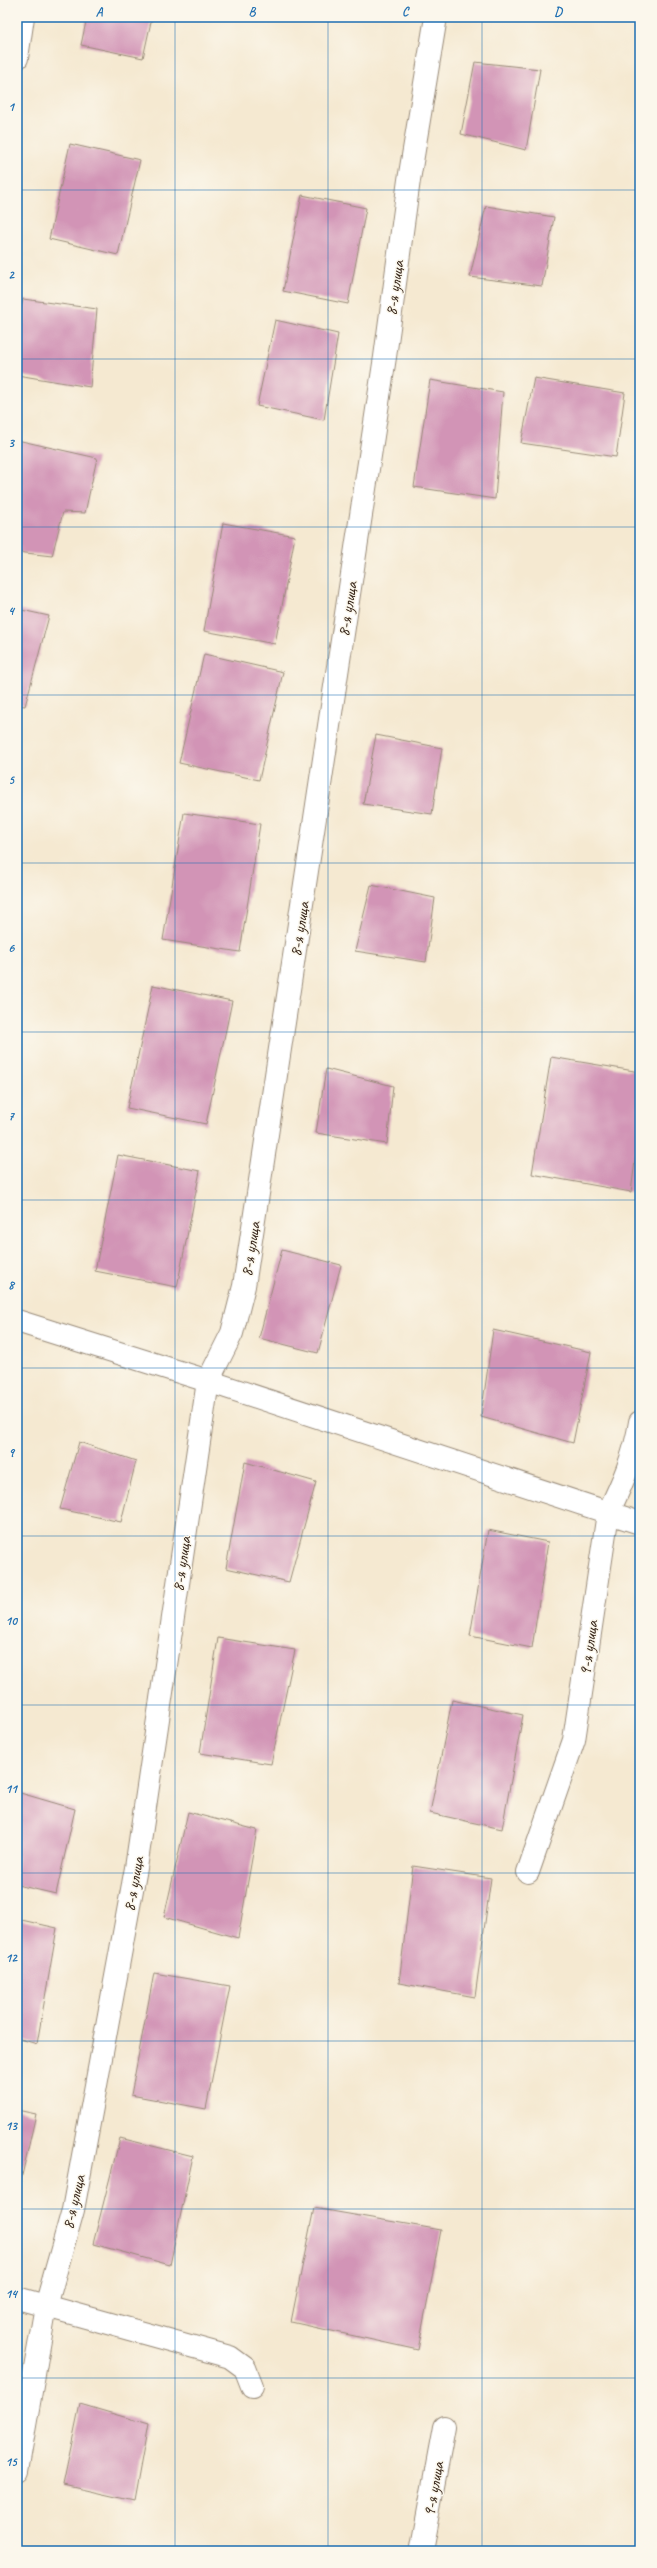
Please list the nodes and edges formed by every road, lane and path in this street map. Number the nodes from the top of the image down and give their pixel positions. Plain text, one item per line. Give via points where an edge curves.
1 (23, 17) edge
2 (436, 17) edge
3 (17, 58) edge
4 (17, 1321) edge
5 (208, 1380) junction
6 (640, 1422) edge
7 (608, 1513) junction
8 (640, 1523) edge
9 (528, 1872) dead end
10 (17, 2298) edge
11 (46, 2306) junction
12 (252, 2386) dead end
13 (444, 2427) dead end
14 (17, 2471) edge
15 (421, 2551) edge

1 - 3 street
2 - 5 street, 8-я улица via 409,180 382,381 244,1286 232,1333
4 - 5 street
5 - 7 street
5 - 11 street, 8-я улица via 136,1868 73,2210
6 - 7 street, 9-я улица via 629,1463
7 - 8 street
7 - 9 street, 9-я улица via 574,1740
10 - 11 street
11 - 12 street via 230,2357 245,2368
11 - 14 street, 8-я улица
13 - 15 street, 9-я улица

